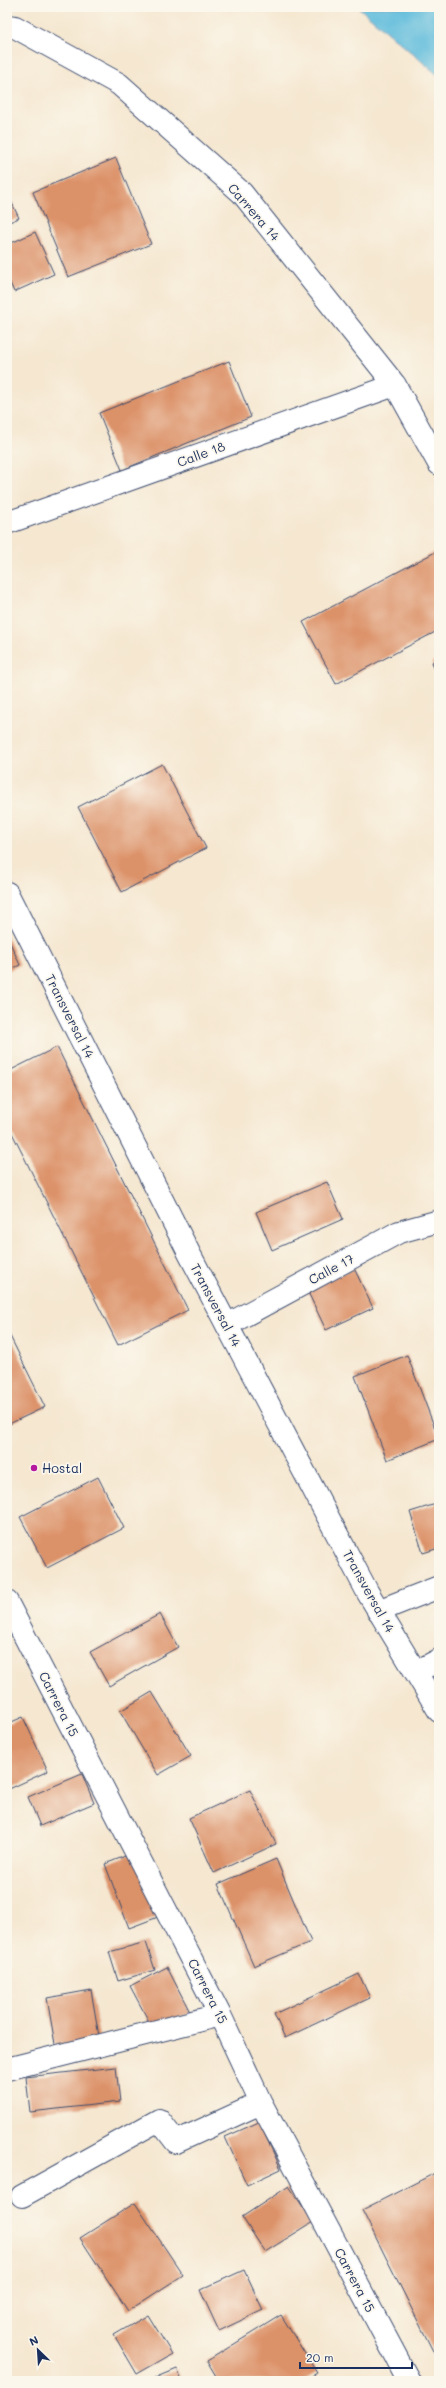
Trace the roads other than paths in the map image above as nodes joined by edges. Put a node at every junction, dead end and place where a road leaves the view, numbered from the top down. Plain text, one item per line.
1 (7, 26) edge
2 (395, 385) junction
3 (439, 464) edge
4 (7, 524) edge
5 (7, 892) edge
6 (439, 1220) edge
7 (227, 1325) junction
8 (439, 1587) edge
9 (7, 1602) edge
10 (378, 1611) junction
11 (439, 1660) edge
12 (416, 1672) junction
13 (439, 1711) edge
14 (220, 2015) junction
15 (7, 2069) edge
16 (261, 2103) junction
17 (22, 2196) dead end
18 (406, 2380) edge

1 - 2 main road, Carrera 14
2 - 3 main road, Carrera 14
2 - 4 main road, Calle 18
5 - 7 main road, Transversal 14
6 - 7 main road, Calle 17
7 - 10 main road, Transversal 14
8 - 10 main road
9 - 14 main road, Carrera 15
10 - 12 main road, Transversal 14
11 - 12 main road
12 - 13 main road, Transversal 14
14 - 15 main road
14 - 16 main road, Carrera 15
16 - 17 main road
16 - 18 main road, Carrera 15

